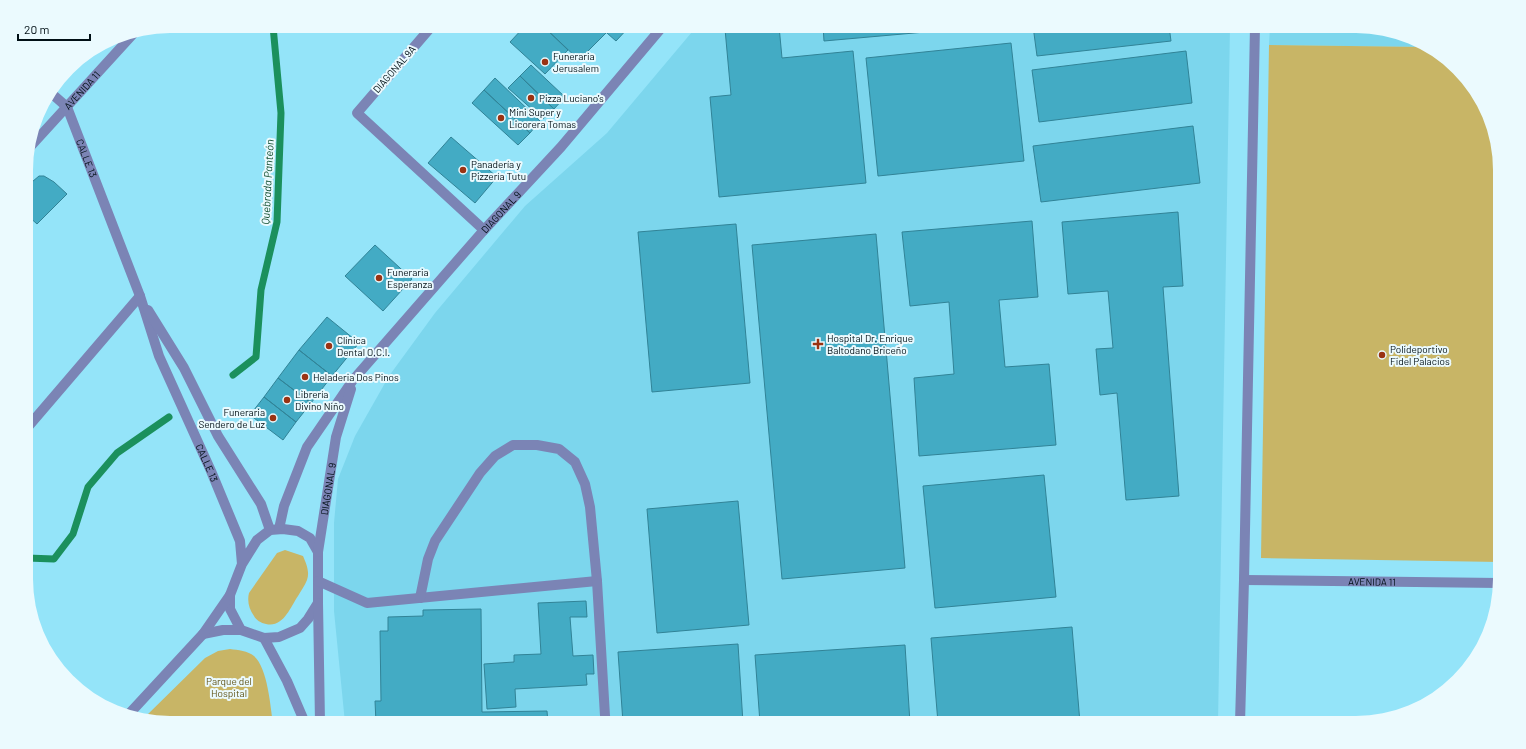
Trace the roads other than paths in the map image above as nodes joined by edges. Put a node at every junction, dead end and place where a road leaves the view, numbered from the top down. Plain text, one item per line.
1 (426, 33) edge
2 (657, 33) edge
3 (1255, 33) edge
4 (128, 40) edge
5 (54, 96) edge
6 (67, 107) junction
7 (37, 140) edge
8 (484, 230) junction
9 (140, 296) junction
10 (353, 380) junction
11 (33, 421) edge
12 (275, 530) junction
13 (318, 552) junction
14 (242, 564) junction
15 (1244, 580) junction
16 (318, 581) junction
17 (597, 581) junction
18 (1493, 583) edge
19 (230, 595) junction
20 (420, 598) junction
21 (318, 604) junction
22 (241, 630) junction
23 (204, 634) junction
24 (264, 638) junction
25 (132, 711) edge
26 (302, 716) edge
27 (320, 716) edge
28 (605, 716) edge
29 (1240, 716) edge

1 - 8 street, DIAGONAL 9A
2 - 8 street, DIAGONAL 9
3 - 15 street
4 - 6 street, AVENIDA 11
5 - 6 street, CALLE 13
6 - 7 street, AVENIDA 11
6 - 9 street, CALLE 13
8 - 10 street, DIAGONAL 9
9 - 11 street
9 - 12 street, CALLE 13
9 - 14 street, CALLE 13
10 - 12 street, DIAGONAL 9
10 - 13 street, DIAGONAL 9
12 - 13 street
12 - 14 street
13 - 16 street
14 - 19 street
15 - 18 street, AVENIDA 11
15 - 29 street
16 - 20 street
16 - 21 street
17 - 20 street
17 - 20 street
17 - 28 street
19 - 22 street
19 - 23 street
21 - 24 street
21 - 27 street
22 - 23 street
22 - 24 street
23 - 25 street
24 - 26 street

